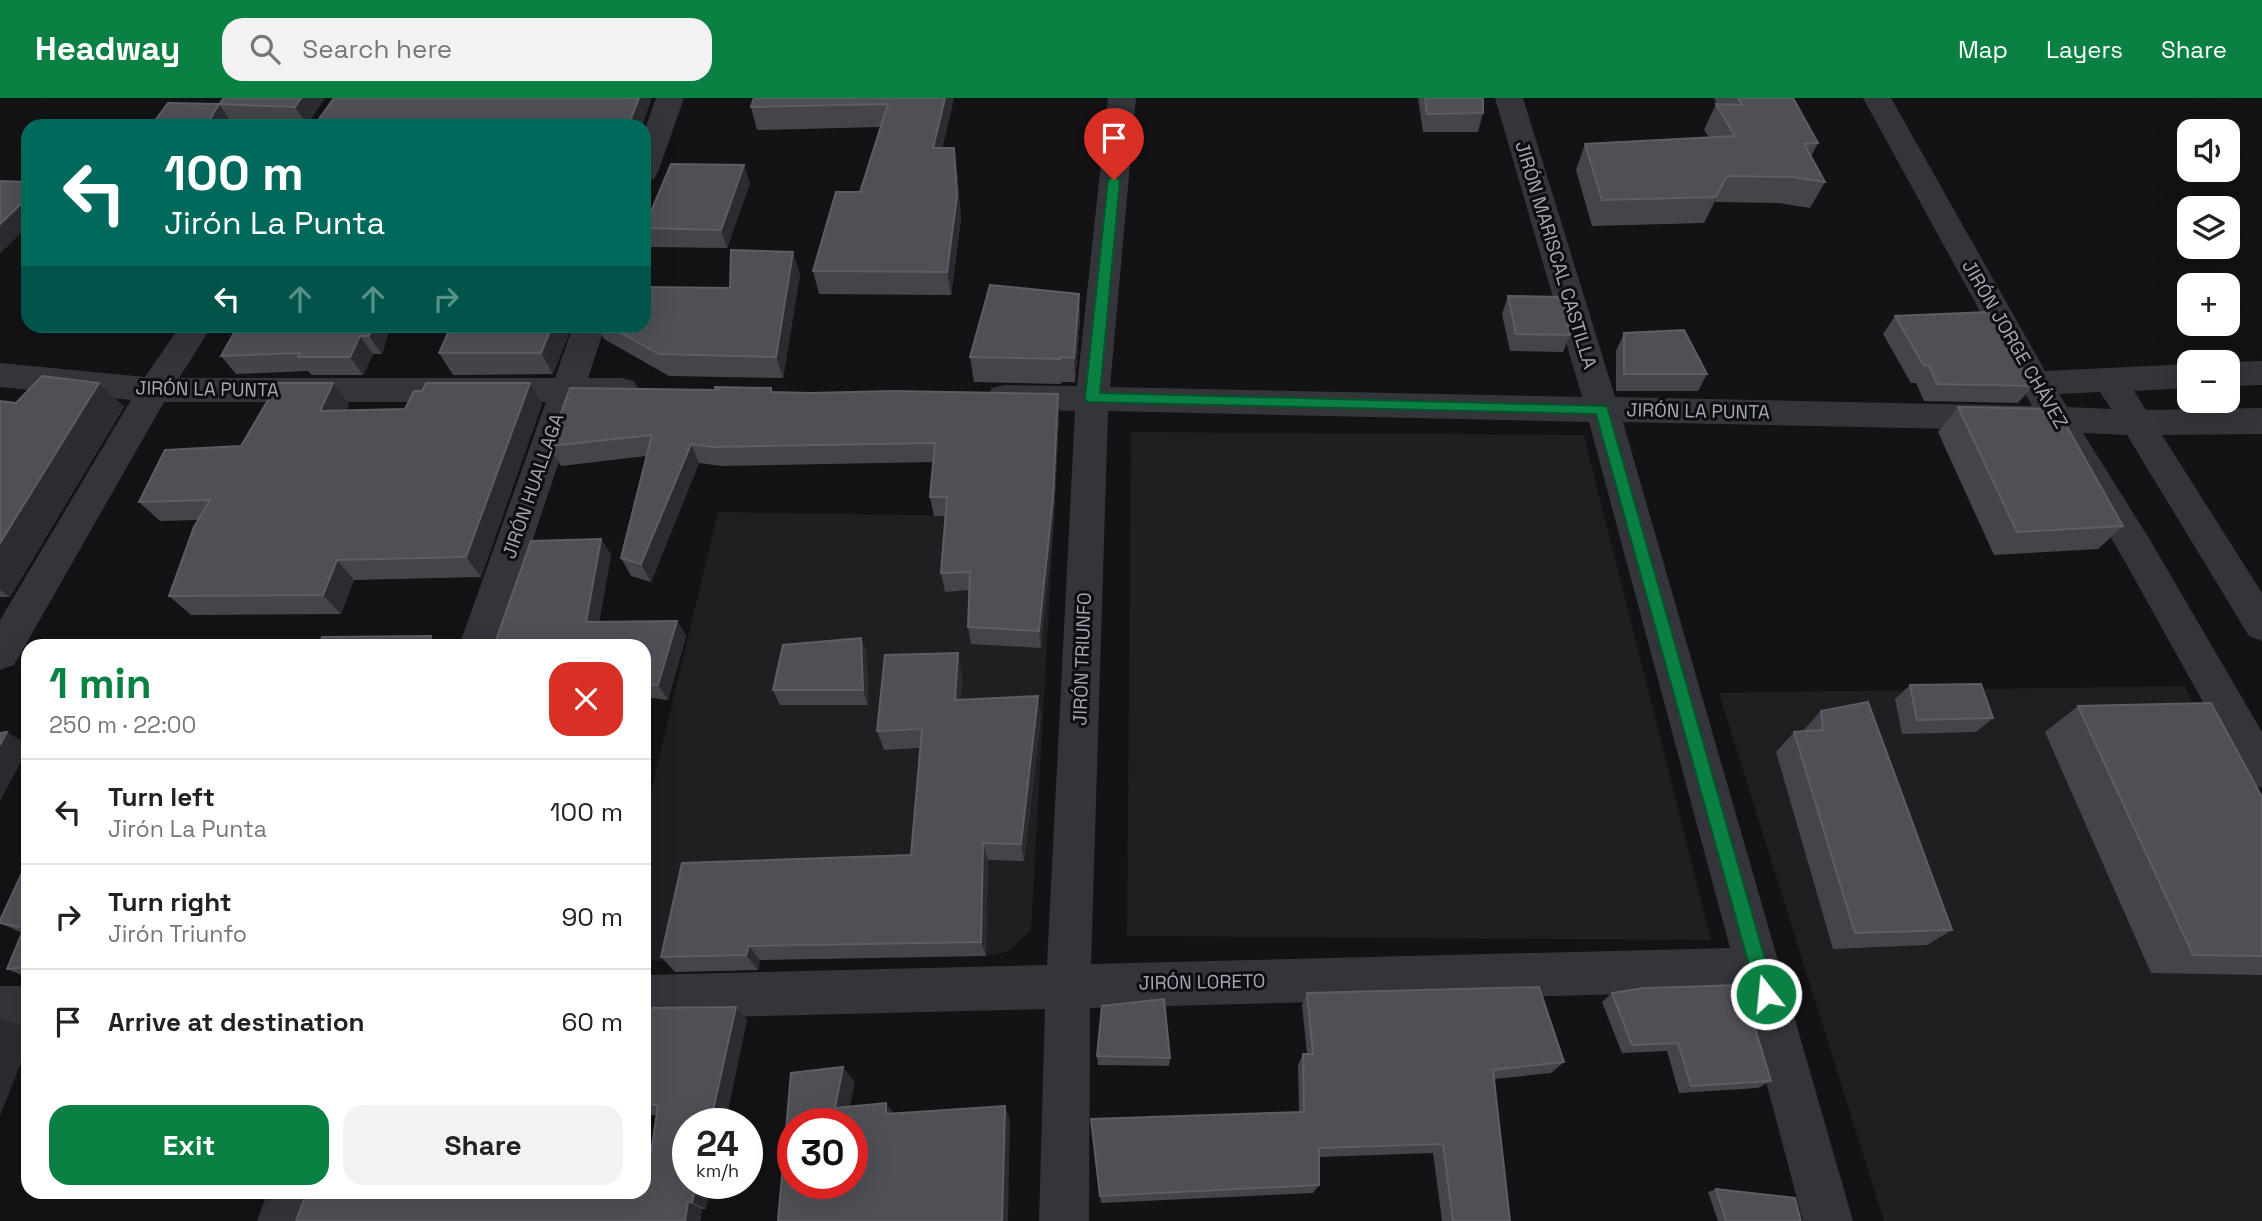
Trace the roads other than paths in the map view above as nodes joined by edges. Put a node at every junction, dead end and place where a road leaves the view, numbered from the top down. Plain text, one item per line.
1 (670, 98) edge
2 (1122, 98) edge
3 (1510, 98) edge
4 (1877, 98) edge
5 (651, 152) edge
6 (192, 333) edge
7 (586, 333) edge
8 (2262, 373) edge
9 (2240, 374) edge
10 (0, 375) edge
11 (2177, 377) edge
12 (2110, 380) junction
13 (2035, 383) junction
14 (566, 389) junction
15 (155, 390) junction
16 (650, 391) edge
17 (968, 396) edge
18 (1092, 398) junction
19 (1602, 409) junction
20 (2059, 419) junction
21 (2262, 421) edge
22 (2138, 423) junction
23 (2262, 625) edge
24 (480, 639) edge
25 (0, 654) edge
26 (2262, 770) edge
27 (1759, 968) junction
28 (1068, 985) junction
29 (651, 997) edge
30 (0, 1009) edge
31 (21, 1009) edge
32 (290, 1199) edge
33 (282, 1221) edge
34 (1065, 1221) edge
35 (1828, 1221) edge

1 - 5 street
2 - 18 street, JIRÓN TRIUNFO
3 - 19 street, JIRÓN MARISCAL CASTILLA
4 - 13 street, JIRÓN JORGE CHÁVEZ
6 - 15 street
7 - 14 street, JIRÓN HUALLAGA
8 - 9 street
10 - 15 street, JIRÓN LA PUNTA
11 - 12 street
12 - 13 street
12 - 22 street
13 - 20 street, JIRÓN JORGE CHÁVEZ
14 - 15 street, JIRÓN LA PUNTA
14 - 16 street, JIRÓN LA PUNTA
14 - 24 street, JIRÓN HUALLAGA
15 - 25 street
17 - 18 street, JIRÓN LA PUNTA
18 - 19 street, JIRÓN LA PUNTA
18 - 28 street, JIRÓN TRIUNFO
19 - 20 street, JIRÓN LA PUNTA
19 - 27 street, JIRÓN MARISCAL CASTILLA
20 - 22 street, JIRÓN LA PUNTA
20 - 26 street, JIRÓN JORGE CHÁVEZ
21 - 22 street, JIRÓN LA PUNTA
22 - 23 street
27 - 28 street, JIRÓN LORETO
27 - 35 street, JIRÓN MARISCAL CASTILLA
28 - 29 street, JIRÓN LORETO
28 - 34 street, JIRÓN TRIUNFO
30 - 31 street
32 - 33 street

